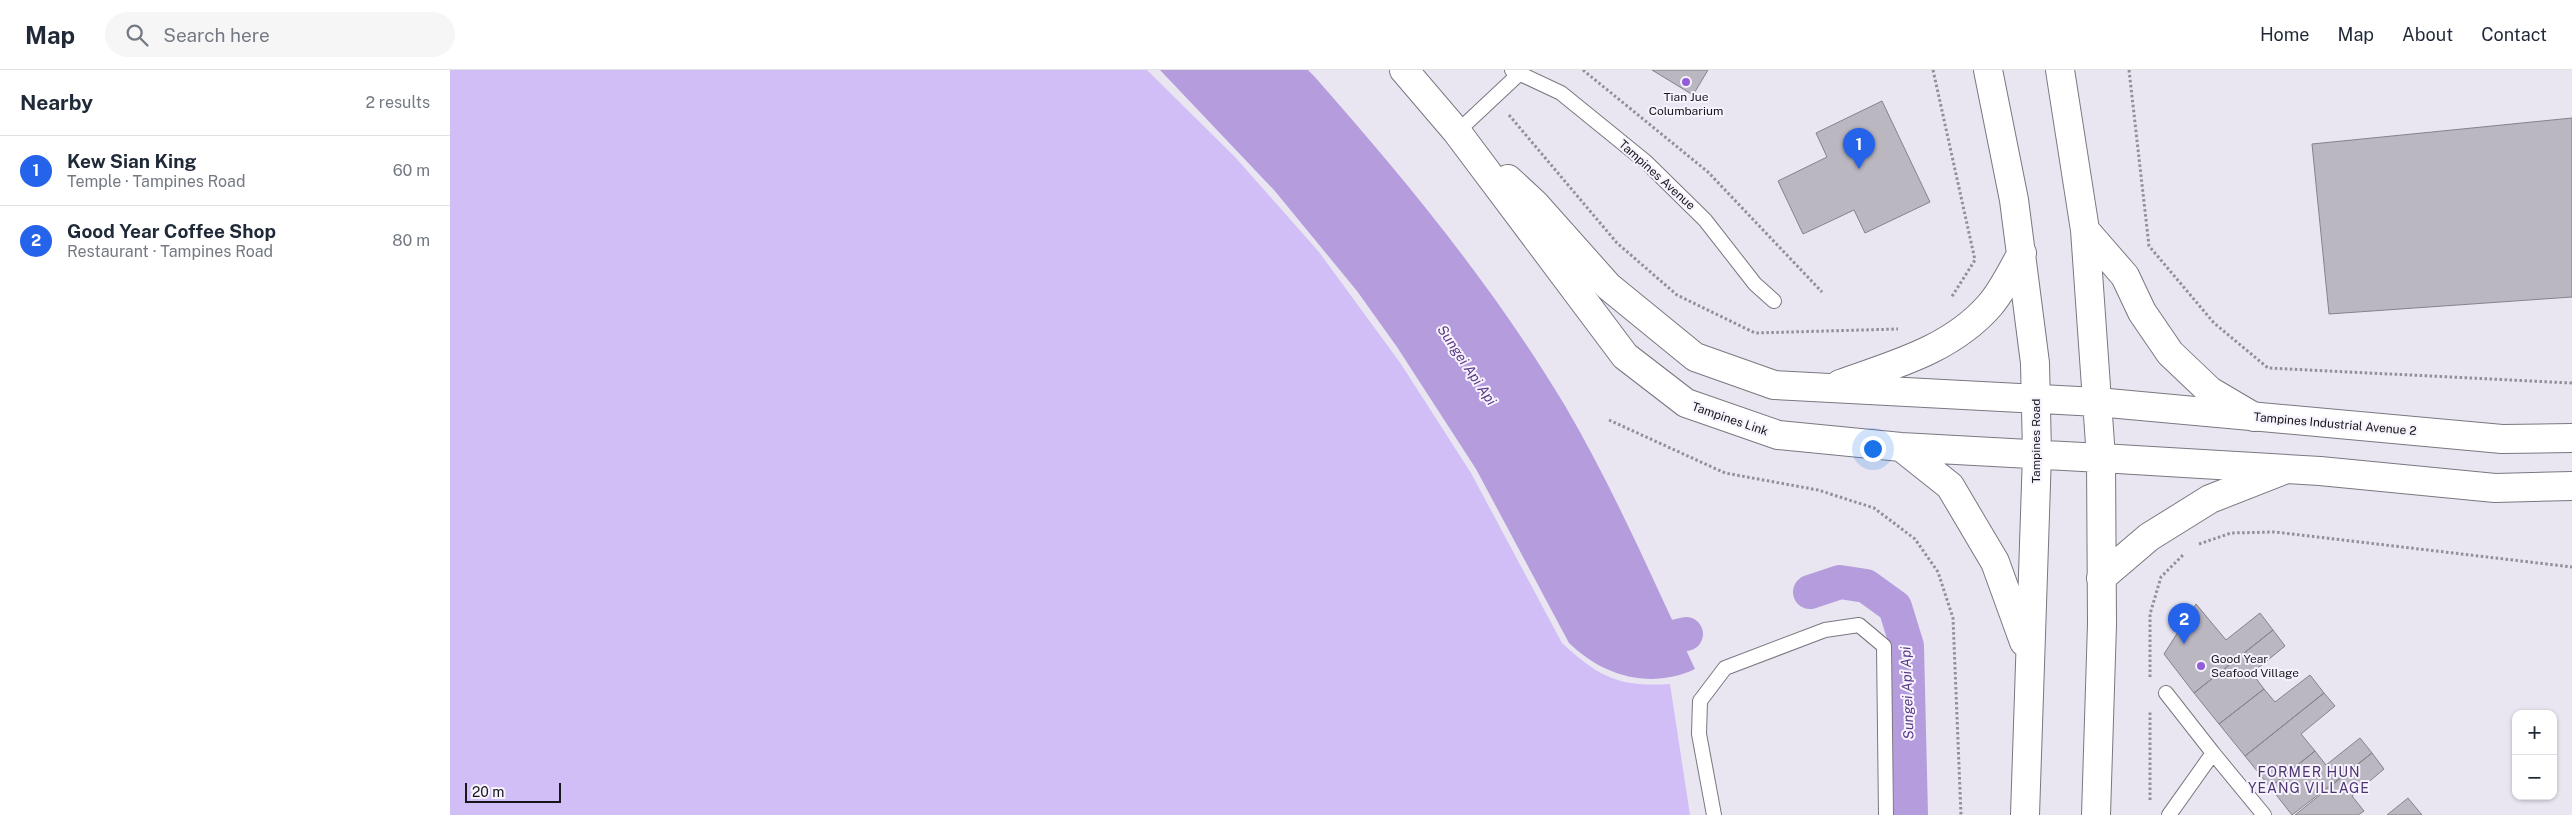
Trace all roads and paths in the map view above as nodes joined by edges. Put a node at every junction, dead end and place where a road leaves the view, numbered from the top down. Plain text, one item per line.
1 (1404, 70) edge
2 (1582, 70) edge
3 (1933, 70) edge
4 (1988, 70) edge
5 (2060, 70) edge
6 (2129, 70) edge
7 (1516, 72) edge
8 (1494, 98) junction
9 (1457, 132) junction
10 (2085, 230) junction
11 (2022, 253) junction
12 (1822, 292) dead end
13 (1774, 300) dead end
14 (1949, 301) dead end
15 (1905, 328) dead end
16 (2572, 383) edge
17 (1829, 388) junction
18 (2036, 400) junction
19 (2097, 402) junction
20 (2254, 417) junction
21 (1609, 420) dead end
22 (2572, 438) edge
23 (1901, 447) junction
24 (2038, 454) junction
25 (2101, 458) junction
26 (2284, 470) junction
27 (2572, 486) edge
28 (2198, 545) dead end
29 (2572, 567) edge
30 (2102, 578) junction
31 (2029, 656) junction
32 (2166, 693) dead end
33 (2213, 753) junction
34 (1714, 815) edge
35 (1886, 815) edge
36 (1961, 815) edge
37 (2025, 815) edge
38 (2096, 815) edge
39 (2169, 815) edge
40 (2264, 815) edge

1 - 9 street, Tampines Link
2 - 12 path
3 - 14 path
4 - 11 street, Tampines Road
5 - 10 street
6 - 16 path
7 - 8 lane, Tampines Avenue
7 - 13 lane, Tampines Avenue
8 - 9 lane, Tampines Avenue
8 - 15 path
9 - 17 street, Tampines Link
9 - 23 street, Tampines Link
10 - 19 street
10 - 20 street
11 - 17 street
11 - 18 street, Tampines Road
17 - 18 street, Tampines Link
18 - 19 street, Tampines Link
18 - 24 street, Tampines Road
19 - 20 street, Tampines Industrial Avenue 2
19 - 25 street
20 - 22 street, Tampines Industrial Avenue 2
21 - 36 path
23 - 24 street, Tampines Link
23 - 31 street
24 - 25 street, Tampines Link
24 - 31 street, Tampines Road
25 - 26 street
25 - 30 street
26 - 27 street
26 - 30 street
28 - 29 path
30 - 38 street
31 - 37 street, Tampines Road
32 - 33 lane
33 - 39 lane
33 - 40 lane
34 - 35 lane

